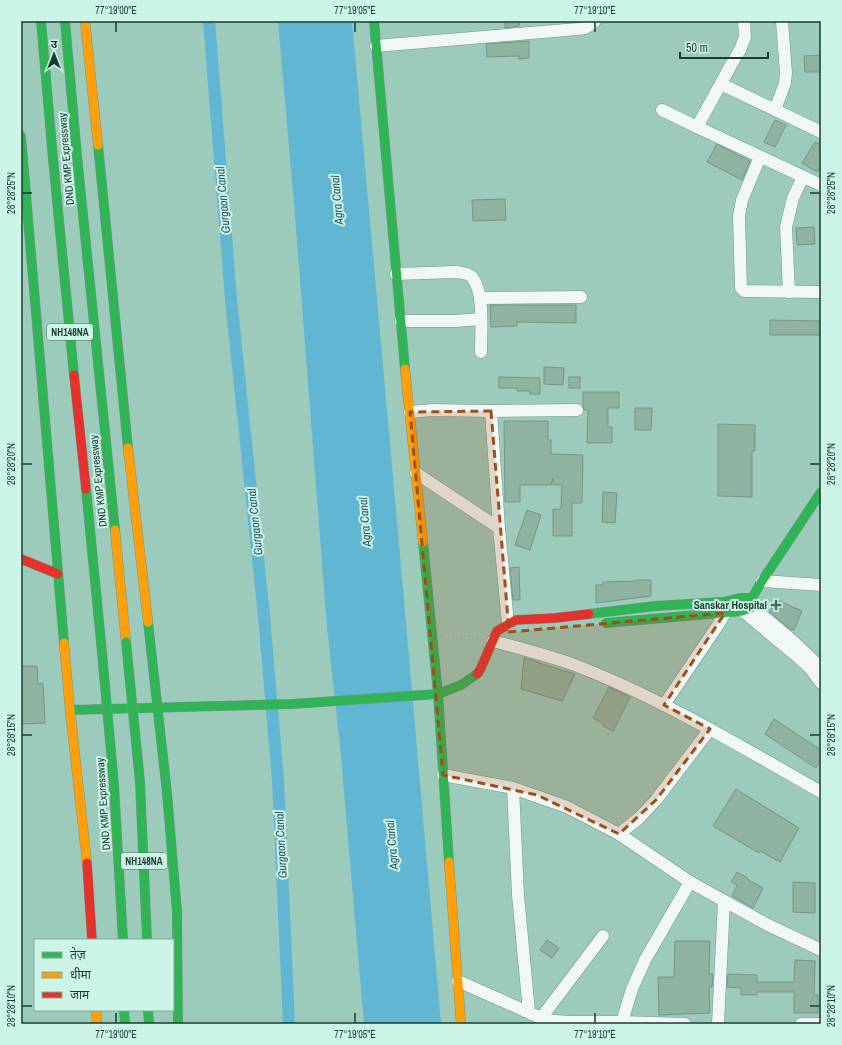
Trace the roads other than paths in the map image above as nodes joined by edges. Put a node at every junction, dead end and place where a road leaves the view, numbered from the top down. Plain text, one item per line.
1 (41, 21) edge
2 (65, 21) edge
3 (85, 21) edge
4 (374, 21) edge
5 (594, 21) edge
6 (744, 21) edge
7 (782, 21) edge
8 (376, 46) junction
9 (721, 84) junction
10 (662, 110) dead end
11 (775, 110) junction
12 (697, 127) junction
13 (821, 132) edge
14 (21, 136) edge
15 (760, 157) junction
16 (804, 177) junction
17 (821, 185) edge
18 (396, 274) junction
19 (789, 292) junction
20 (821, 292) edge
21 (580, 297) dead end
22 (480, 298) junction
23 (481, 319) junction
24 (401, 321) junction
25 (481, 352) dead end
26 (577, 410) dead end
27 (491, 411) junction
28 (410, 412) junction
29 (416, 473) junction
30 (821, 492) edge
31 (499, 528) junction
32 (21, 559) edge
33 (58, 574) junction
34 (762, 581) junction
35 (821, 585) edge
36 (735, 599) joint
37 (748, 606) junction
38 (724, 613) junction
39 (598, 624) dead end
40 (503, 631) junction
41 (821, 668) edge
42 (821, 683) edge
43 (438, 694) junction
44 (664, 705) junction
45 (157, 708) junction
46 (70, 710) junction
47 (710, 729) junction
48 (442, 775) junction
49 (513, 788) junction
50 (821, 792) edge
51 (619, 834) junction
52 (690, 882) junction
53 (724, 901) junction
54 (603, 936) dead end
55 (92, 939) edge
56 (123, 939) edge
57 (147, 939) edge
58 (821, 950) edge
59 (458, 981) junction
60 (96, 1011) edge
61 (124, 1011) edge
62 (148, 1011) edge
63 (529, 1012) junction
64 (540, 1018) junction
65 (622, 1022) junction
66 (97, 1024) edge
67 (125, 1024) edge
68 (149, 1024) edge
69 (178, 1024) edge
70 (462, 1024) edge
71 (685, 1024) edge
72 (718, 1024) edge
73 (801, 1024) edge
74 (821, 1024) edge

1 - 56 main road, DND KMP Expressway / NH148NA, bridge
2 - 57 main road, DND KMP Expressway / NH148NA, bridge
3 - 45 main road
4 - 8 main road
5 - 8 street
6 - 9 street
7 - 11 street
8 - 18 main road
9 - 11 street
9 - 12 street
10 - 12 street
11 - 13 street
12 - 15 street
14 - 33 main road
15 - 16 street
15 - 19 street
16 - 17 street
16 - 19 street
18 - 22 street
18 - 24 main road
19 - 20 street
21 - 22 street
22 - 23 street
23 - 24 street
23 - 25 street
24 - 28 main road
26 - 27 street
27 - 28 street
27 - 31 street
28 - 29 main road
29 - 31 street
29 - 43 main road
30 - 34 main road
31 - 40 street
32 - 33 main road
33 - 46 main road
34 - 35 street
34 - 37 main road
36 - 37 street
36 - 40 main road
37 - 38 main road
37 - 41 street
37 - 42 street
38 - 39 main road
38 - 44 street
40 - 43 main road
40 - 44 street
43 - 45 main road
43 - 48 main road
44 - 47 street
45 - 46 main road
45 - 69 main road
46 - 55 main road
47 - 50 street
47 - 51 street
48 - 49 street
48 - 59 main road
49 - 51 street
49 - 63 street
51 - 52 street
52 - 53 street
52 - 65 street
53 - 58 street
53 - 72 street
54 - 64 street
59 - 63 street
59 - 70 main road
60 - 66 main road
61 - 67 main road
62 - 68 main road
63 - 64 street
64 - 65 street
65 - 71 street
73 - 74 street

